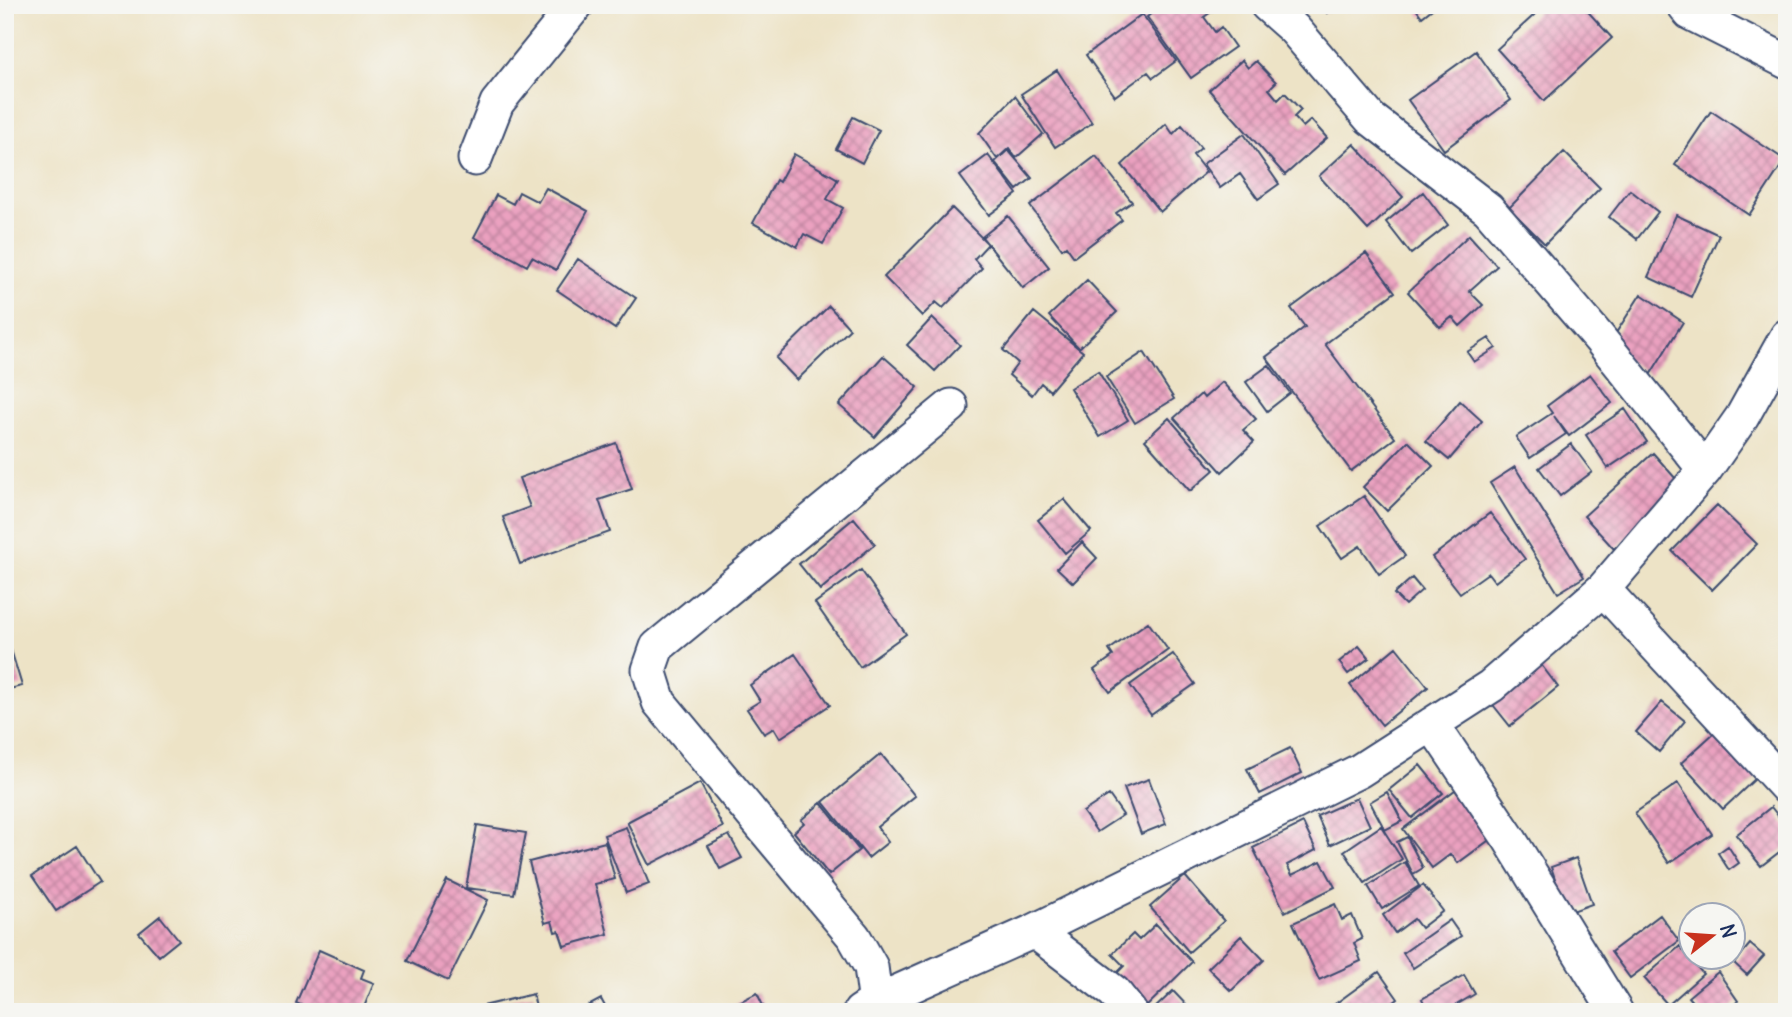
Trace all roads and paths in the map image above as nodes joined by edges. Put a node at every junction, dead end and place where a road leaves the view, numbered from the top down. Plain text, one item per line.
1 (576, 5) edge
2 (1267, 5) edge
3 (1684, 5) edge
4 (1787, 62) edge
5 (475, 159) dead end
6 (1787, 336) edge
7 (951, 406) dead end
8 (1706, 470) junction
9 (1602, 589) junction
10 (1432, 724) junction
11 (1787, 788) edge
12 (1034, 931) junction
13 (871, 1009) edge
14 (1130, 1012) edge
15 (1616, 1012) edge

1 - 5 street
2 - 8 street
3 - 4 street
6 - 8 street
7 - 13 street
8 - 9 street
9 - 10 street
9 - 11 street
10 - 12 street
10 - 15 street
12 - 13 street
12 - 14 street

